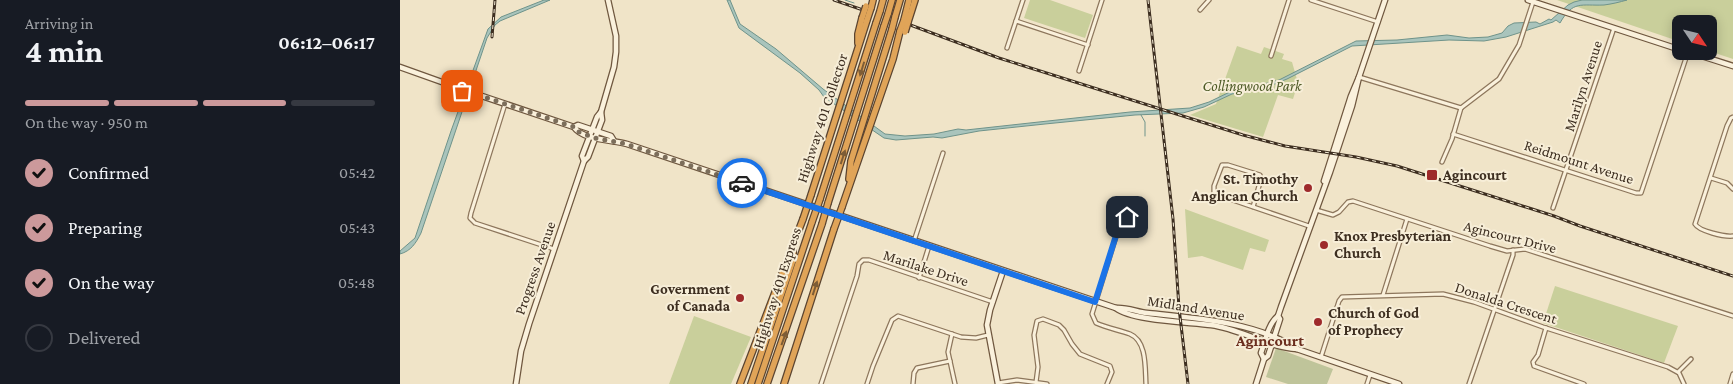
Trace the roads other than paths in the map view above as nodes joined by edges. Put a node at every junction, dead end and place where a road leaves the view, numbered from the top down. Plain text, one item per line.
1 (608, 0) edge
2 (873, 0) edge
3 (883, 0) edge
4 (892, 0) edge
5 (900, 0) edge
6 (909, 0) edge
7 (915, 0) edge
8 (1023, 0) edge
9 (1102, 0) edge
10 (1210, 0) edge
11 (1289, 0) edge
12 (1311, 0) edge
13 (1385, 0) edge
14 (1532, 0) edge
15 (868, 5) edge
16 (1200, 10) dead end
17 (906, 21) junction
18 (1016, 21) junction
19 (1378, 22) junction
20 (1614, 28) junction
21 (1088, 45) junction
22 (1672, 47) edge
23 (1006, 48) dead end
24 (1271, 56) dead end
25 (1685, 60) edge
26 (1714, 60) edge
27 (1733, 66) edge
28 (400, 67) edge
29 (1079, 71) dead end
30 (1359, 77) junction
31 (505, 104) junction
32 (1462, 108) junction
33 (601, 112) junction
34 (1733, 117) edge
35 (574, 127) junction
36 (592, 130) junction
37 (597, 132) junction
38 (1453, 134) junction
39 (589, 136) junction
40 (595, 138) junction
41 (614, 141) junction
42 (943, 153) dead end
43 (584, 161) junction
44 (1442, 162) dead end
45 (1567, 170) junction
46 (1711, 178) junction
47 (848, 188) junction
48 (1733, 189) edge
49 (1253, 207) junction
50 (1553, 208) dead end
51 (1315, 210) junction
52 (1130, 214) dead end
53 (1407, 219) junction
54 (1309, 226) junction
55 (1733, 236) edge
56 (914, 241) junction
57 (929, 246) junction
58 (793, 247) junction
59 (554, 249) junction
60 (1513, 250) junction
61 (1003, 271) junction
62 (919, 278) junction
63 (1383, 295) junction
64 (993, 302) junction
65 (1095, 302) junction
66 (1116, 308) junction
67 (1494, 309) junction
68 (1278, 316) junction
69 (1733, 316) edge
70 (1546, 328) junction
71 (952, 334) junction
72 (1267, 335) junction
73 (988, 336) junction
74 (1274, 338) junction
75 (1265, 342) junction
76 (1272, 344) junction
77 (1297, 349) junction
78 (1321, 358) junction
79 (1264, 359) junction
80 (1692, 359) dead end
81 (950, 361) junction
82 (1678, 372) junction
83 (1733, 374) edge
84 (1370, 375) junction
85 (1036, 382) junction
86 (998, 383) edge
87 (516, 384) edge
88 (740, 384) edge
89 (751, 384) edge
90 (758, 384) edge
91 (768, 384) edge
92 (783, 384) edge
93 (821, 384) edge
94 (867, 384) edge
95 (913, 384) edge
96 (955, 384) edge
97 (1047, 384) edge
98 (1107, 384) edge
99 (1146, 384) edge
100 (1256, 384) edge
101 (1367, 384) edge
102 (1399, 384) edge
103 (1469, 384) edge
104 (1584, 384) edge
105 (1684, 384) edge
106 (1730, 384) edge

1 - 33 main road, Progress Avenue
2 - 15 highway, Highway 401 Collector
3 -> 90 highway, Highway 401 Express, bridge
91 -> 4 highway, Highway 401 Express, bridge
5 - 47 highway, bridge
6 - 17 highway
7 - 17 highway
8 - 18 street
9 - 21 street
10 - 16 street
11 - 24 street
12 - 19 street
13 - 19 main road
14 - 20 main road
14 - 32 street
15 - 58 highway, Highway 401 Collector, bridge
17 - 47 highway, bridge
18 - 21 street
18 - 23 street
19 - 30 main road
20 - 22 main road
20 - 45 street, Marilyn Avenue
21 - 29 street
25 - 45 street, Reidmount Avenue
26 - 27 main road
28 - 31 main road, Midland Avenue
30 - 32 street
30 - 51 main road
31 - 35 main road, Midland Avenue
31 - 59 street
32 - 38 street
33 - 36 main road, Progress Avenue
33 - 37 main road, Progress Avenue
34 - 46 street
35 - 36 main road, Midland Avenue
35 - 39 main road, Midland Avenue
36 - 37 main road, Midland Avenue
36 - 39 main road, Progress Avenue
37 - 40 main road, Progress Avenue
37 - 41 main road, Midland Avenue
38 - 44 street
38 - 45 street, Reidmount Avenue
39 - 40 main road, Midland Avenue
39 - 43 main road, Progress Avenue
40 - 41 main road, Midland Avenue
40 - 43 main road, Progress Avenue
41 - 56 main road, Midland Avenue
42 - 56 street
43 - 59 main road, Progress Avenue
45 - 50 street, Marilyn Avenue
46 - 48 street
46 - 55 street
92 -> 47 highway, bridge
49 - 49 street
49 - 54 street
51 - 53 street, Agincourt Drive
51 - 54 main road
52 - 65 street
53 - 60 street, Agincourt Drive
53 - 63 street
54 - 68 main road
56 - 57 main road, Midland Avenue
57 - 61 main road, Midland Avenue
57 - 62 street
58 - 88 highway, Highway 401 Collector
58 - 89 highway
59 - 87 main road, Progress Avenue
60 - 67 street
60 - 69 street, Agincourt Drive
61 - 64 main road
61 - 65 main road, Midland Avenue
62 - 64 street, Marilake Drive
62 - 93 street, Marilake Drive
63 - 67 street, Donalda Crescent
63 - 78 street, Donalda Crescent
64 - 73 main road
65 - 66 main road, Midland Avenue
65 - 99 street
66 - 72 main road, Midland Avenue
66 - 75 main road, Midland Avenue
67 - 70 street, Donalda Crescent
67 - 103 street
68 - 72 main road
68 - 74 main road
70 - 82 street, Donalda Crescent
70 - 104 street
71 - 73 street
71 - 81 street
71 - 94 street
72 - 74 main road, Midland Avenue
72 - 75 main road
73 - 86 main road
74 - 76 main road
74 - 77 main road, Midland Avenue
75 - 76 main road, Midland Avenue
75 - 79 main road
76 - 77 main road, Midland Avenue
76 - 79 main road
77 - 78 main road, Midland Avenue
78 - 84 main road, Midland Avenue
79 - 100 main road
80 - 82 street
81 - 95 street
81 - 96 street
82 - 105 street
83 - 106 street
84 - 101 street
84 - 102 main road, Midland Avenue
85 - 86 street
85 - 97 street
85 - 98 street

